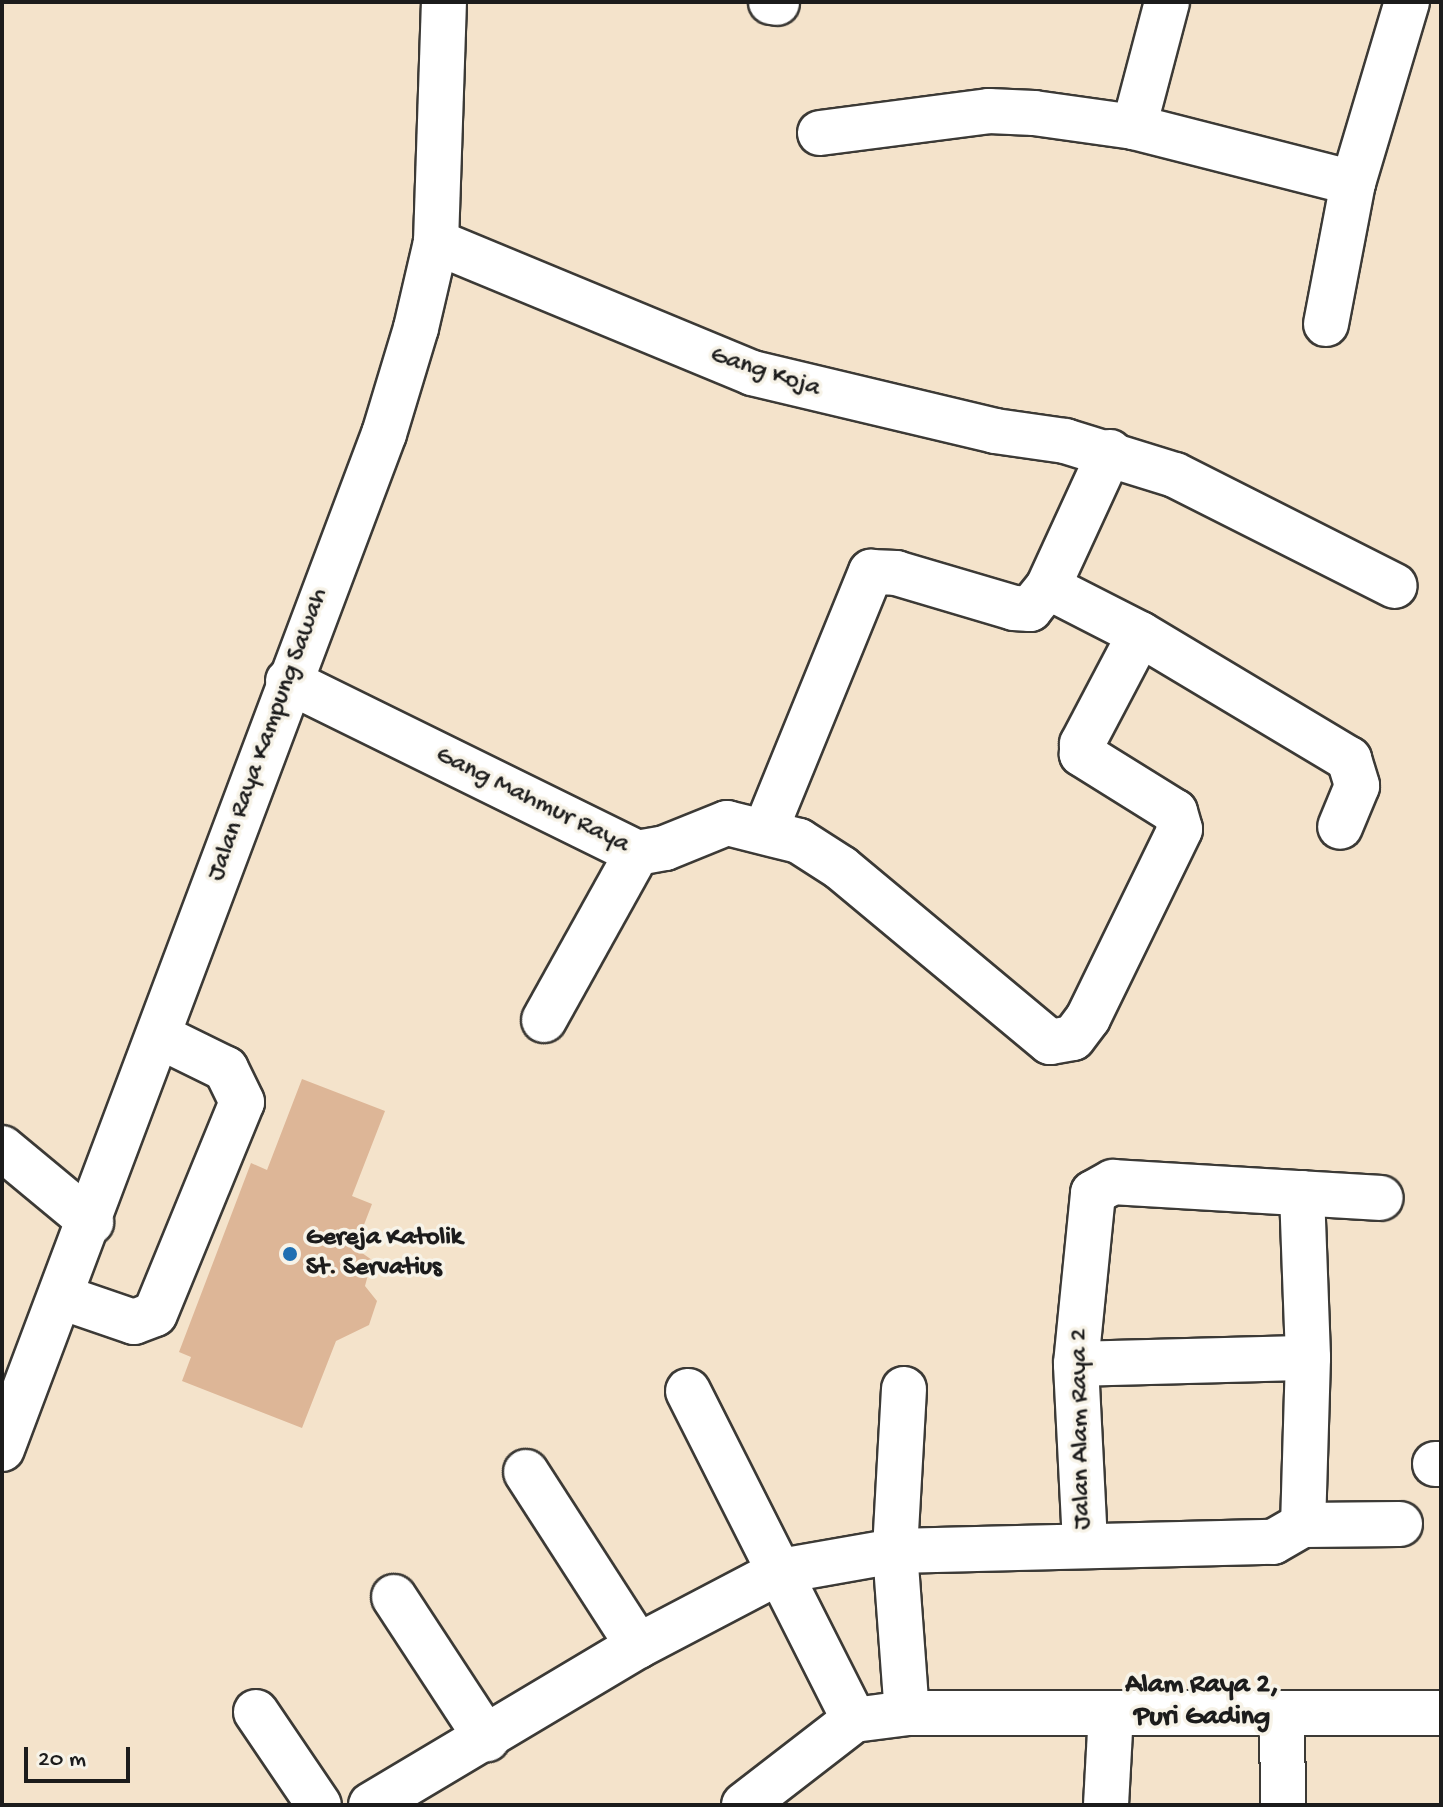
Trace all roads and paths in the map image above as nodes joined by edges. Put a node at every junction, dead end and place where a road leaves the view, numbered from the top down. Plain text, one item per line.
1 (444, 2) edge
2 (771, 2) edge
3 (1167, 2) edge
4 (1407, 2) edge
5 (777, 3) edge
6 (1134, 127) junction
7 (820, 133) dead end
8 (1353, 183) junction
9 (436, 242) junction
10 (1326, 324) dead end
11 (1110, 452) junction
12 (1395, 586) dead end
13 (1048, 587) junction
14 (1140, 634) junction
15 (288, 681) junction
16 (1340, 827) dead end
17 (766, 829) junction
18 (637, 853) junction
19 (544, 1020) dead end
20 (159, 1036) junction
21 (2, 1148) edge
22 (1302, 1193) junction
23 (1381, 1198) dead end
24 (91, 1222) junction
25 (61, 1297) junction
26 (1308, 1358) junction
27 (1076, 1364) junction
28 (904, 1389) dead end
29 (688, 1391) dead end
30 (2, 1449) edge
31 (526, 1472) dead end
32 (1400, 1524) dead end
33 (1303, 1525) junction
34 (1085, 1543) junction
35 (895, 1551) junction
36 (781, 1571) junction
37 (394, 1597) dead end
38 (638, 1646) junction
39 (256, 1712) dead end
40 (907, 1713) junction
41 (1441, 1713) edge
42 (1111, 1714) junction
43 (1282, 1714) junction
44 (854, 1720) junction
45 (487, 1739) junction
46 (319, 1805) edge
47 (371, 1805) edge
48 (744, 1805) edge
49 (1106, 1805) edge
50 (1283, 1805) edge

1 - 9 street, Jalan Raya Kampung Sawah
2 - 5 street
3 - 6 street
4 - 8 street
6 - 7 street
6 - 8 street
8 - 10 street
9 - 11 street, Gang Koja
9 - 15 street, Jalan Raya Kampung Sawah
11 - 12 street, Gang Koja
11 - 13 street
13 - 14 street
13 - 17 street
14 - 16 street
14 - 17 street, Gang Mahmur Raya
15 - 18 street, Gang Mahmur Raya
15 - 20 street, Jalan Raya Kampung Sawah
17 - 18 street, Gang Mahmur Raya
18 - 19 street
20 - 24 street, Jalan Raya Kampung Sawah
20 - 25 street
21 - 24 street
22 - 23 street, Jalan Alam Raya 2
22 - 26 street
22 - 27 street, Jalan Alam Raya 2
24 - 25 street, Jalan Raya Kampung Sawah
25 - 30 street, Jalan Raya Kampung Sawah
26 - 27 street
26 - 33 street
27 - 34 street, Jalan Alam Raya 2
28 - 35 street
29 - 36 street
31 - 38 street
32 - 33 street
33 - 34 street
34 - 35 street
35 - 36 street
35 - 40 street
36 - 38 street
36 - 44 street
37 - 45 street
38 - 45 street
39 - 46 street
40 - 42 street
40 - 44 street
41 - 43 street
42 - 43 street
42 - 49 street
43 - 50 street
44 - 48 street
45 - 47 street

